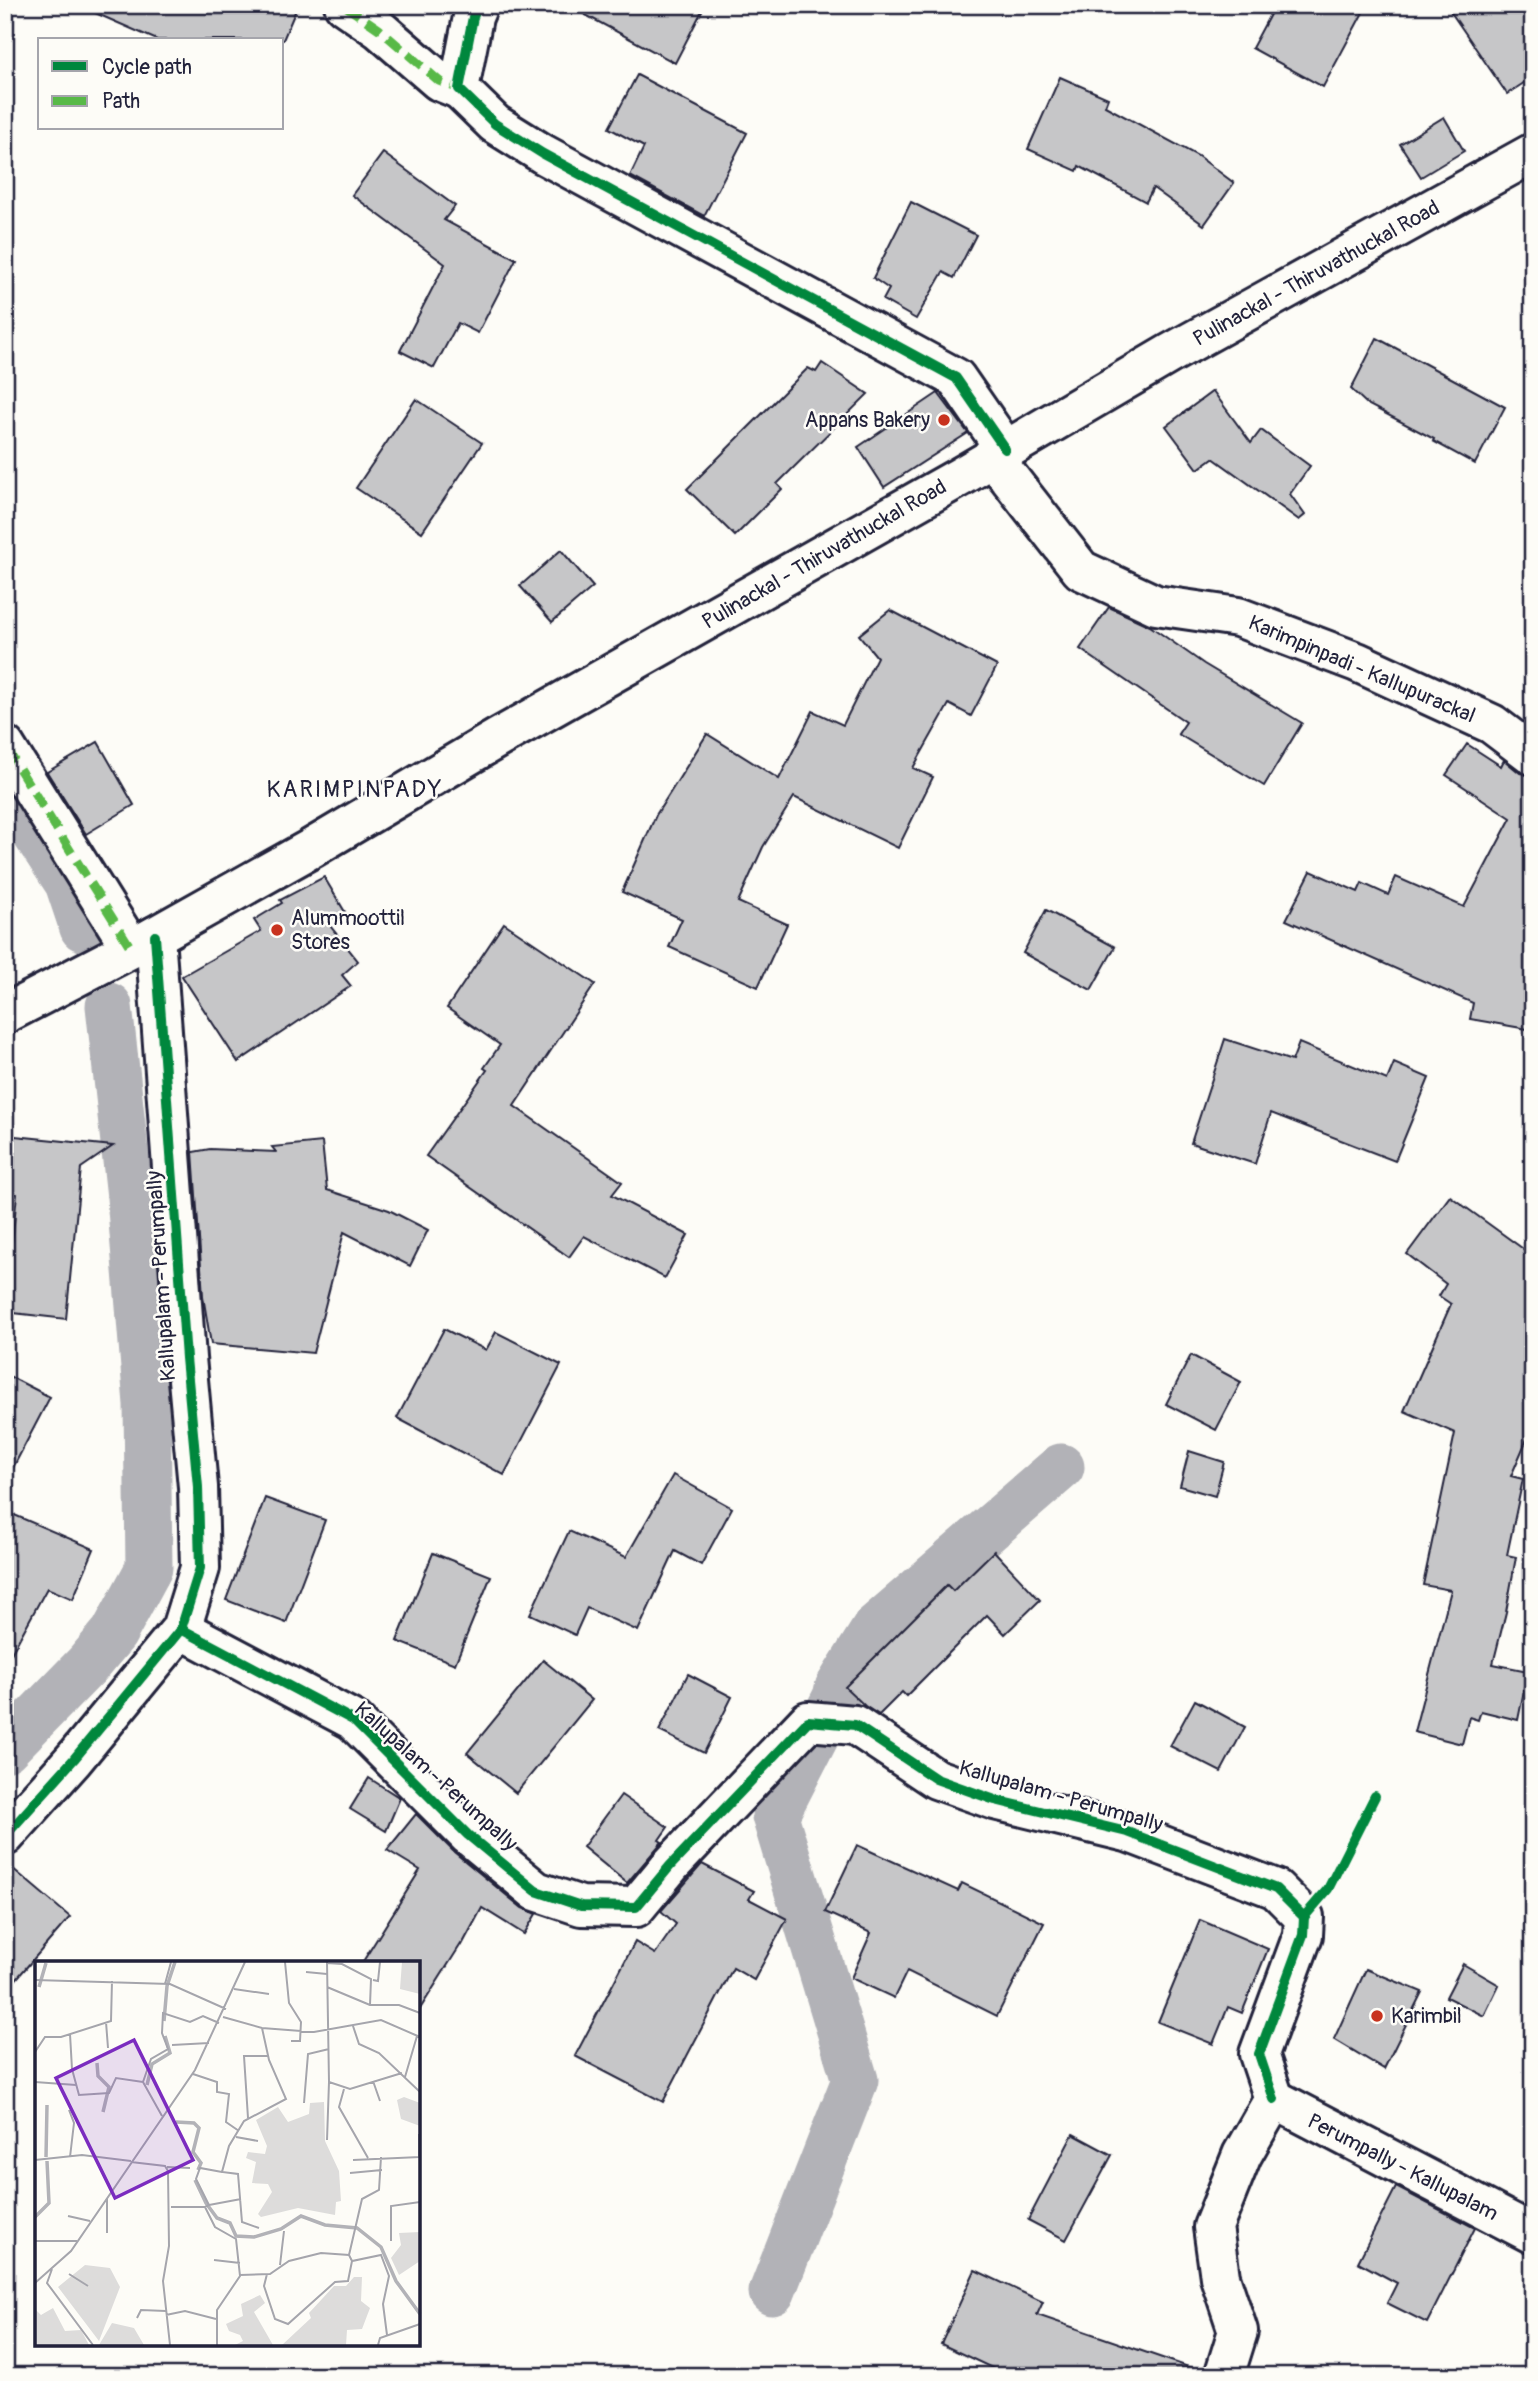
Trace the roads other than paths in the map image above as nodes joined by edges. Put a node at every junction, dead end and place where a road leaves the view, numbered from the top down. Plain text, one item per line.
1 (344, 5) edge
2 (478, 5) edge
3 (459, 89) junction
4 (1533, 153) edge
5 (998, 452) junction
6 (5, 746) edge
7 (1533, 755) edge
8 (134, 947) junction
9 (5, 1014) edge
10 (181, 1629) junction
11 (5, 1836) edge
12 (1273, 2099) junction
13 (1533, 2234) edge
14 (1224, 2376) edge

1 - 3 street, Karimpinpadi - Kallupurackal
2 - 3 street
3 - 5 street, Karimpinpadi - Kallupurackal
4 - 5 street, Pulinackal - Thiruvathuckal Road
5 - 7 street, Karimpinpadi - Kallupurackal
5 - 8 street, Pulinackal - Thiruvathuckal Road
6 - 8 street
8 - 9 street, Pulinackal - Thiruvathuckal Road
8 - 10 street, Kallupalam - Perumpally
10 - 11 street
10 - 12 street, Kallupalam - Perumpally
12 - 13 street, Perumpally - Kallupalam
12 - 14 street

